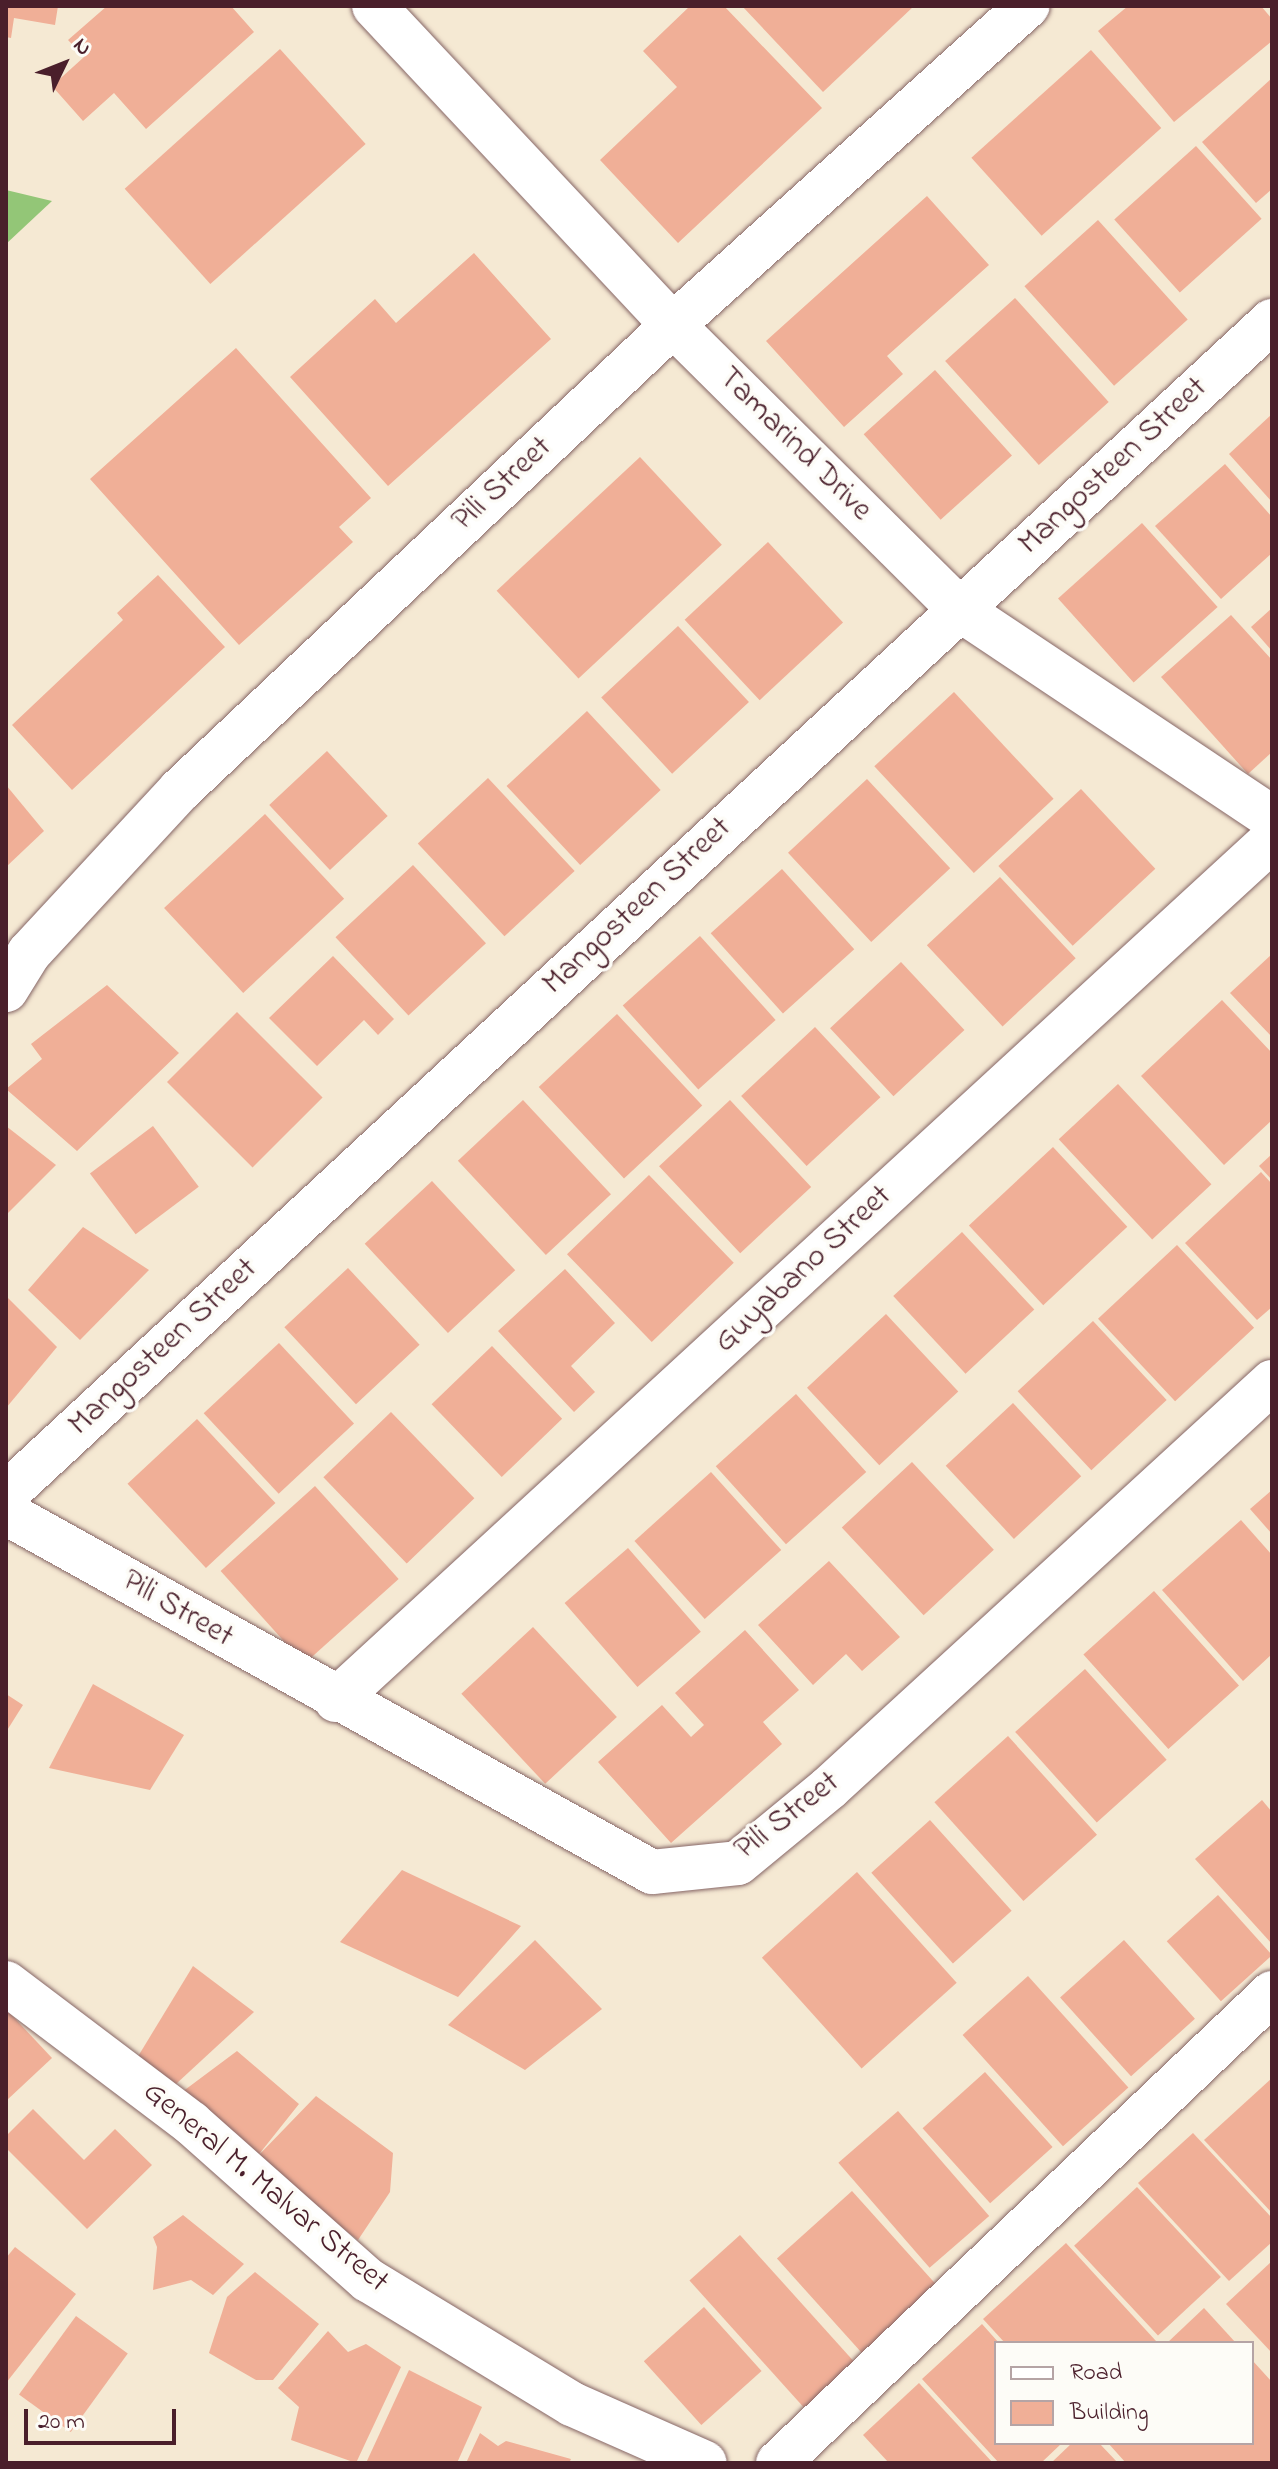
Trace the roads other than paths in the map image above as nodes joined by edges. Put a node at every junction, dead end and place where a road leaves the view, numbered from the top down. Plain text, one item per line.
1 (374, 6) edge
2 (1027, 6) edge
3 (1272, 321) edge
4 (673, 325) junction
5 (959, 609) junction
6 (1272, 818) edge
7 (1272, 840) edge
8 (6, 990) edge
9 (1272, 1382) edge
10 (6, 1494) edge
11 (6, 1513) edge
12 (336, 1700) junction
13 (6, 1983) edge
14 (1272, 1993) edge
15 (705, 2463) edge
16 (778, 2463) edge

1 - 4 street, Tamarind Drive
2 - 4 street, Pili Street
3 - 5 street, Mangosteen Street
4 - 5 street, Tamarind Drive
4 - 8 street, Pili Street
5 - 6 street, Tamarind Drive
5 - 10 street, Mangosteen Street
7 - 12 street, Guyabano Street
9 - 12 street, Pili Street
11 - 12 street, Pili Street
13 - 15 street, General M. Malvar Street
14 - 16 street

